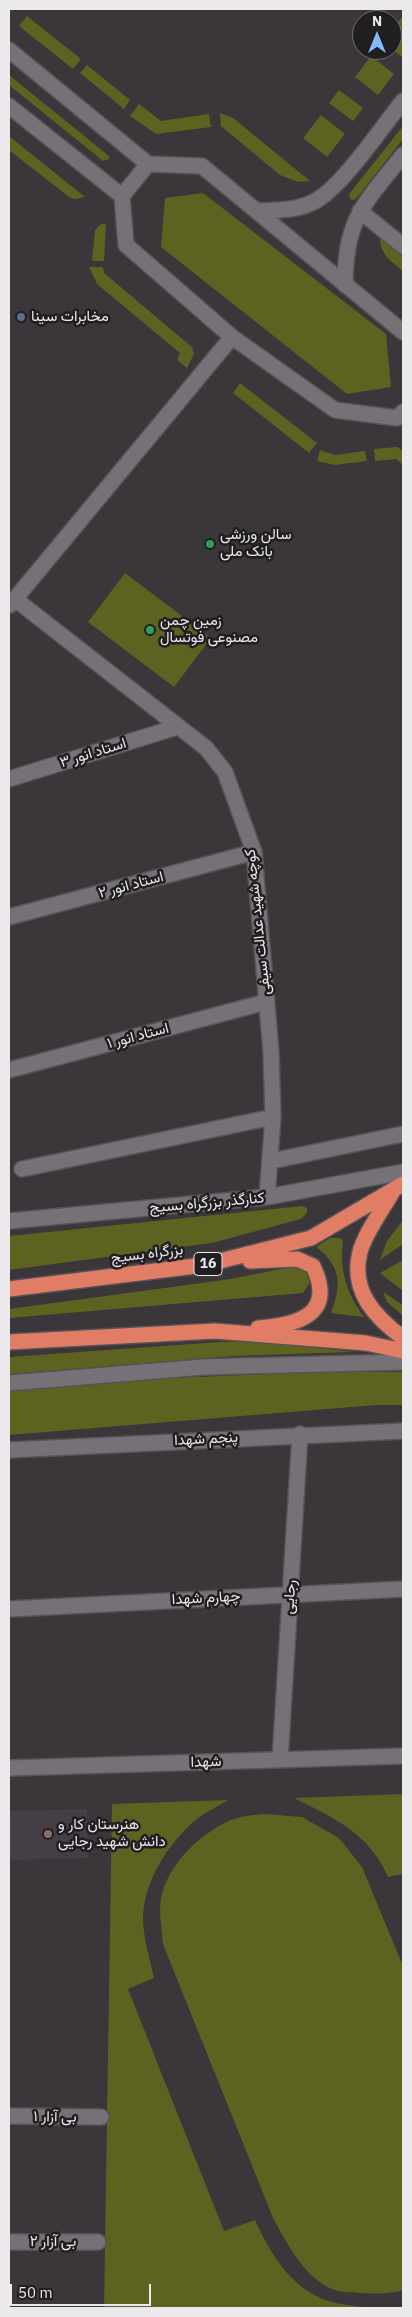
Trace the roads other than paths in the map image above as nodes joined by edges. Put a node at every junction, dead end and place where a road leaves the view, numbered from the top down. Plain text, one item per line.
1 (9, 50) edge
2 (403, 101) edge
3 (9, 106) edge
4 (403, 156) edge
5 (148, 164) junction
6 (122, 196) junction
7 (257, 211) junction
8 (360, 212) junction
9 (403, 246) edge
10 (345, 285) junction
11 (403, 332) edge
12 (232, 337) junction
13 (401, 418) edge
14 (12, 603) edge
15 (177, 727) junction
16 (9, 778) edge
17 (254, 852) junction
18 (9, 917) edge
19 (266, 1002) junction
20 (9, 1070) edge
21 (273, 1117) junction
22 (403, 1134) edge
23 (272, 1161) junction
24 (22, 1169) dead end
25 (403, 1172) edge
26 (398, 1187) edge
27 (267, 1197) junction
28 (9, 1221) edge
29 (204, 1265) junction
30 (9, 1289) edge
31 (214, 1331) junction
32 (403, 1338) edge
33 (9, 1342) edge
34 (403, 1350) edge
35 (403, 1362) edge
36 (9, 1383) edge
37 (403, 1431) edge
38 (300, 1434) junction
39 (9, 1450) edge
40 (403, 1589) edge
41 (290, 1594) junction
42 (9, 1609) edge
43 (403, 1756) edge
44 (280, 1760) junction
45 (9, 1768) edge
46 (9, 2116) edge
47 (101, 2117) dead end
48 (9, 2242) edge
49 (98, 2242) dead end

1 - 5 street
2 - 7 street
3 - 6 street
4 - 8 street
5 - 6 street
5 - 7 street
6 - 12 street
7 - 10 street
8 - 9 street
8 - 10 street
10 - 11 street
12 - 13 street
12 - 14 street
14 - 15 street, کوچه شهید عدالت سیفی
15 - 16 street, استاد انور ۳
15 - 17 street, کوچه شهید عدالت سیفی
17 - 18 street, استاد انور ۲
17 - 19 street, کوچه شهید عدالت سیفی
19 - 20 street, استاد انور ۱
19 - 21 street, کوچه شهید عدالت سیفی
21 - 23 street, کوچه شهید عدالت سیفی
21 - 24 street
22 - 23 street
23 - 27 street, کوچه شهید عدالت سیفی
25 - 27 street, کنارگذر بزرگراه بسیج
26 - 29 highway, بزرگراه بسیج / 16
26 - 32 highway, 16
27 - 28 street, کنارگذر بزرگراه بسیج
29 - 30 highway, بزرگراه بسیج / 16
29 - 31 highway
31 - 33 highway
31 - 34 highway
35 - 36 street
37 - 38 street, پنجم شهدا
38 - 39 street, پنجم شهدا
38 - 41 street, رجایی
40 - 41 street, چهارم شهدا
41 - 42 street, چهارم شهدا
41 - 44 street, رجایی
43 - 44 street, شهدا
44 - 45 street, شهدا
46 - 47 street, بی آزار ۱
48 - 49 street, بی آزار ۲

